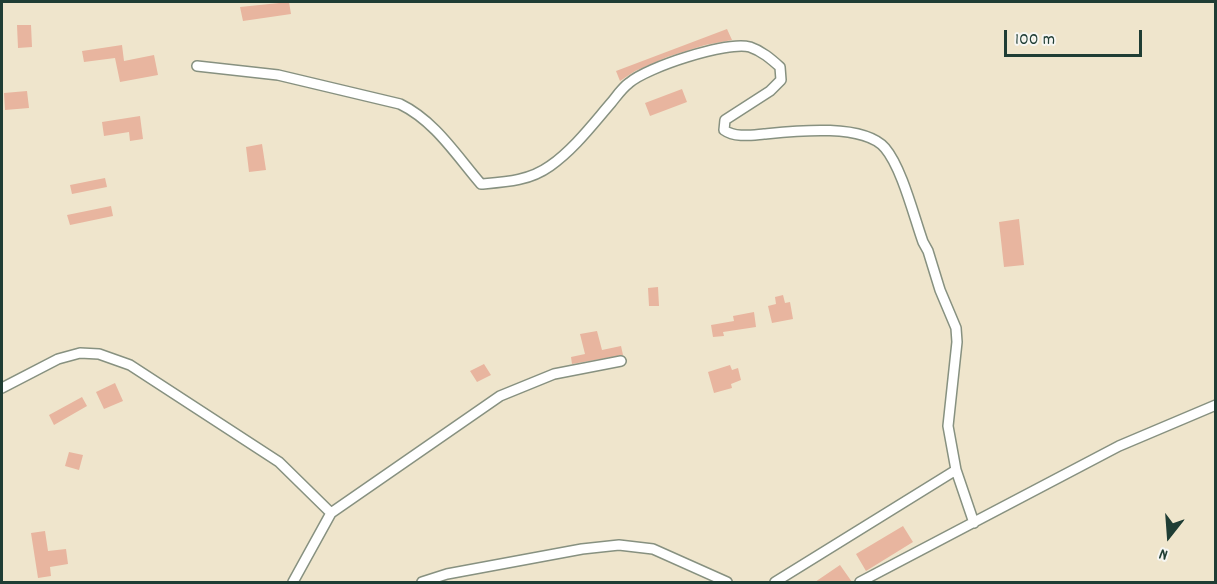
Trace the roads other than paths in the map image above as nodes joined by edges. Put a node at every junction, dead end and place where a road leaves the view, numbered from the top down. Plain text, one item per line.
1 (197, 66) dead end
2 (621, 361) dead end
3 (2, 388) edge
4 (1215, 405) edge
5 (956, 470) junction
6 (331, 513) junction
7 (974, 523) junction
8 (293, 582) edge
9 (422, 582) edge
10 (727, 582) edge
11 (775, 582) edge
12 (860, 582) edge

1 - 5 street
2 - 6 street
3 - 6 street
4 - 7 street
5 - 7 street
5 - 11 street
6 - 8 street
7 - 12 street
9 - 10 street

